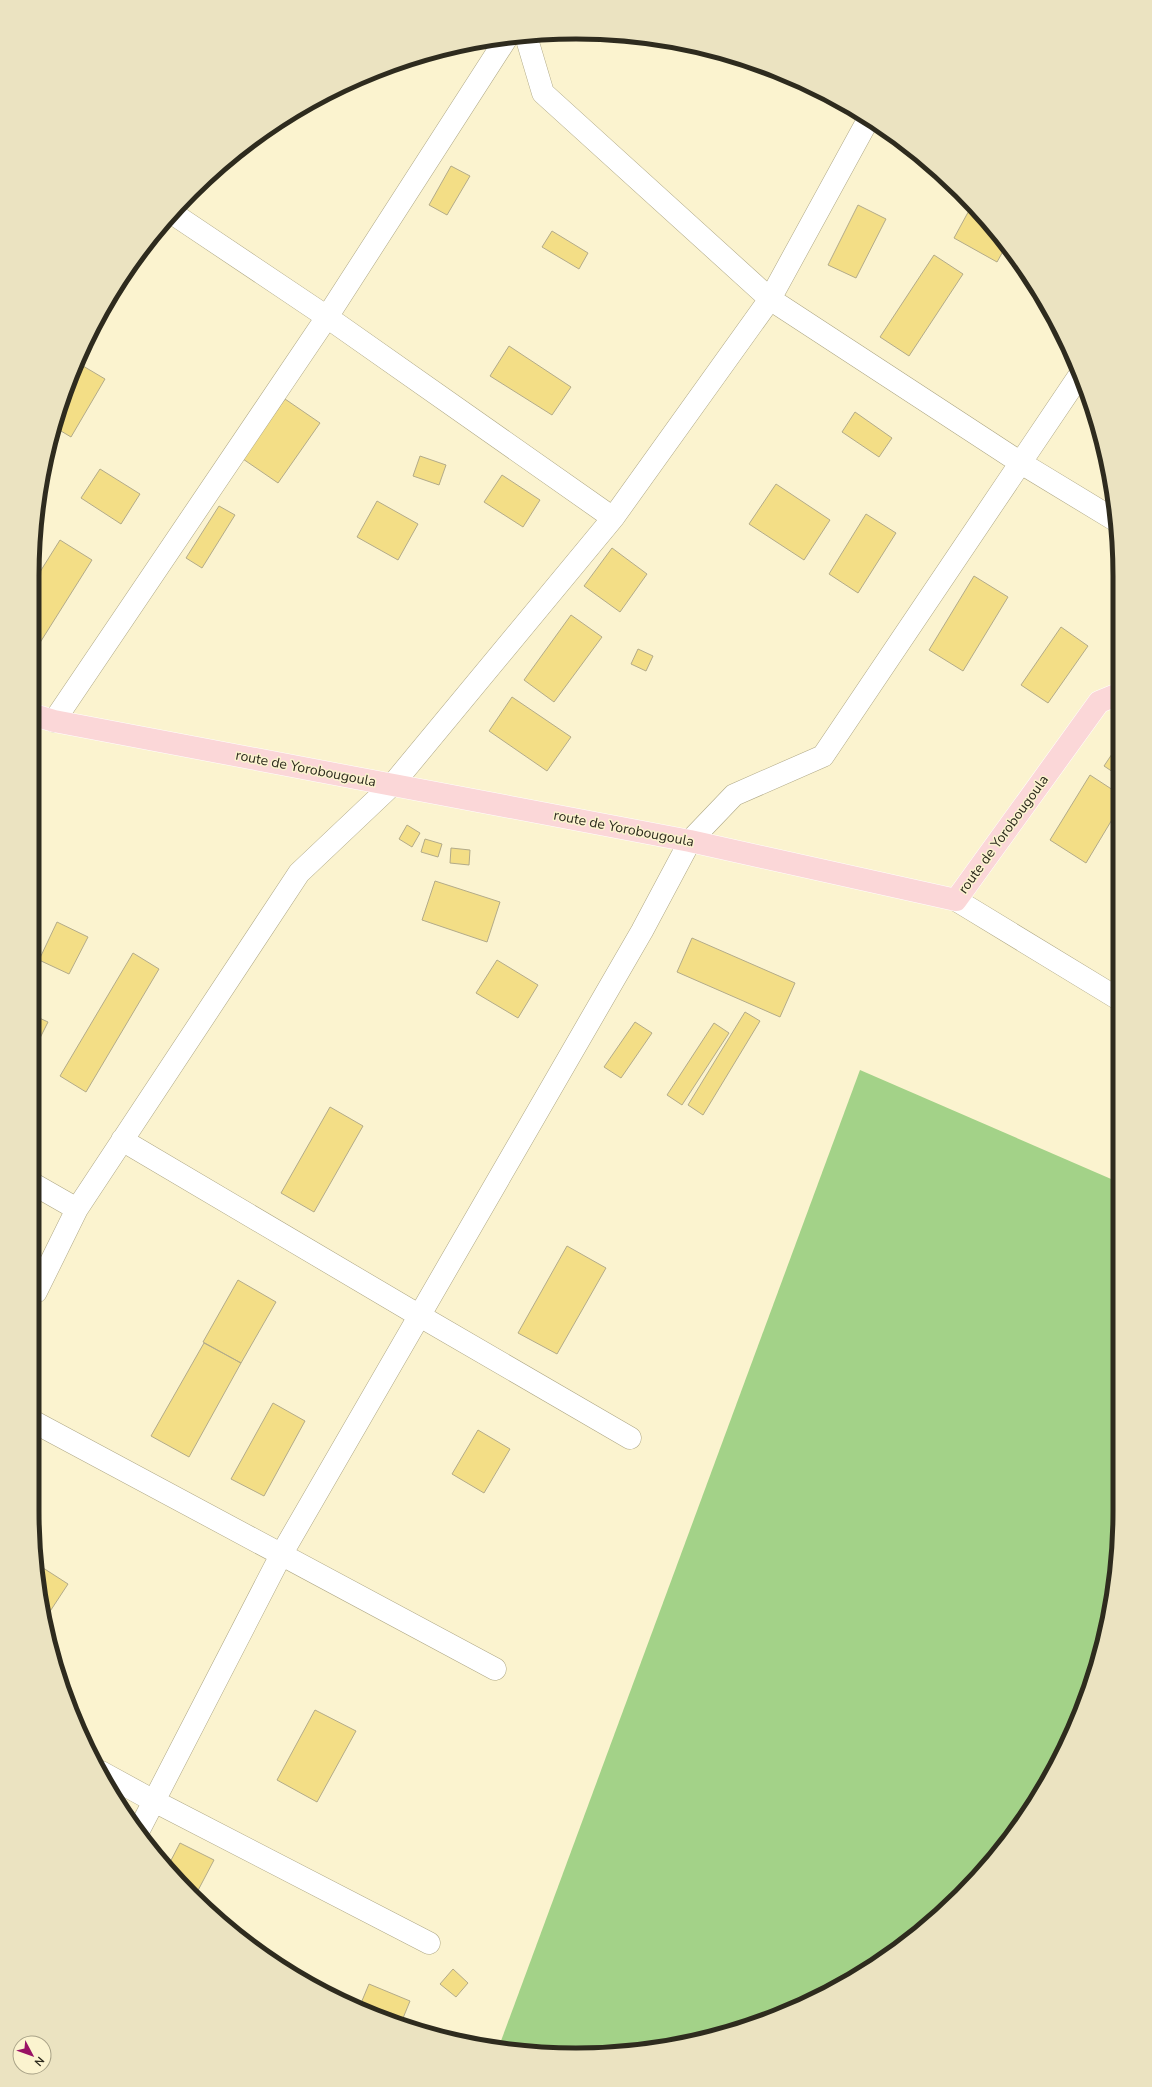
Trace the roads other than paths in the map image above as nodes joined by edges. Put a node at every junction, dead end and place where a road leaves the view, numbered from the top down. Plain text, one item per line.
1 (528, 42) edge
2 (502, 45) edge
3 (865, 125) edge
4 (177, 216) edge
5 (770, 298) junction
6 (326, 317) junction
7 (1076, 380) edge
8 (1021, 463) junction
9 (1109, 516) edge
10 (613, 518) junction
11 (1113, 696) edge
12 (44, 718) edge
13 (393, 784) junction
14 (690, 841) junction
15 (956, 900) junction
16 (1113, 996) edge
17 (122, 1140) junction
18 (39, 1187) edge
19 (78, 1209) junction
20 (39, 1286) edge
21 (420, 1316) junction
22 (39, 1425) edge
23 (630, 1438) dead end
24 (281, 1555) junction
25 (495, 1669) dead end
26 (109, 1777) edge
27 (154, 1802) junction
28 (141, 1826) edge
29 (429, 1943) dead end

1 - 5 street
2 - 6 street
3 - 5 street
4 - 6 street
5 - 8 street
5 - 10 street
6 - 10 street
6 - 12 street
7 - 8 street
8 - 9 street
8 - 14 street
10 - 13 street
11 - 15 main road, route de Yorobougoula
12 - 13 main road, route de Yorobougoula
13 - 14 main road, route de Yorobougoula
13 - 17 street
14 - 15 main road, route de Yorobougoula
14 - 21 street
15 - 16 street
17 - 19 street
17 - 21 street
18 - 19 street
19 - 20 street
21 - 23 street
21 - 24 street
22 - 24 street
24 - 25 street
24 - 27 street
26 - 27 street
27 - 28 street
27 - 29 street

